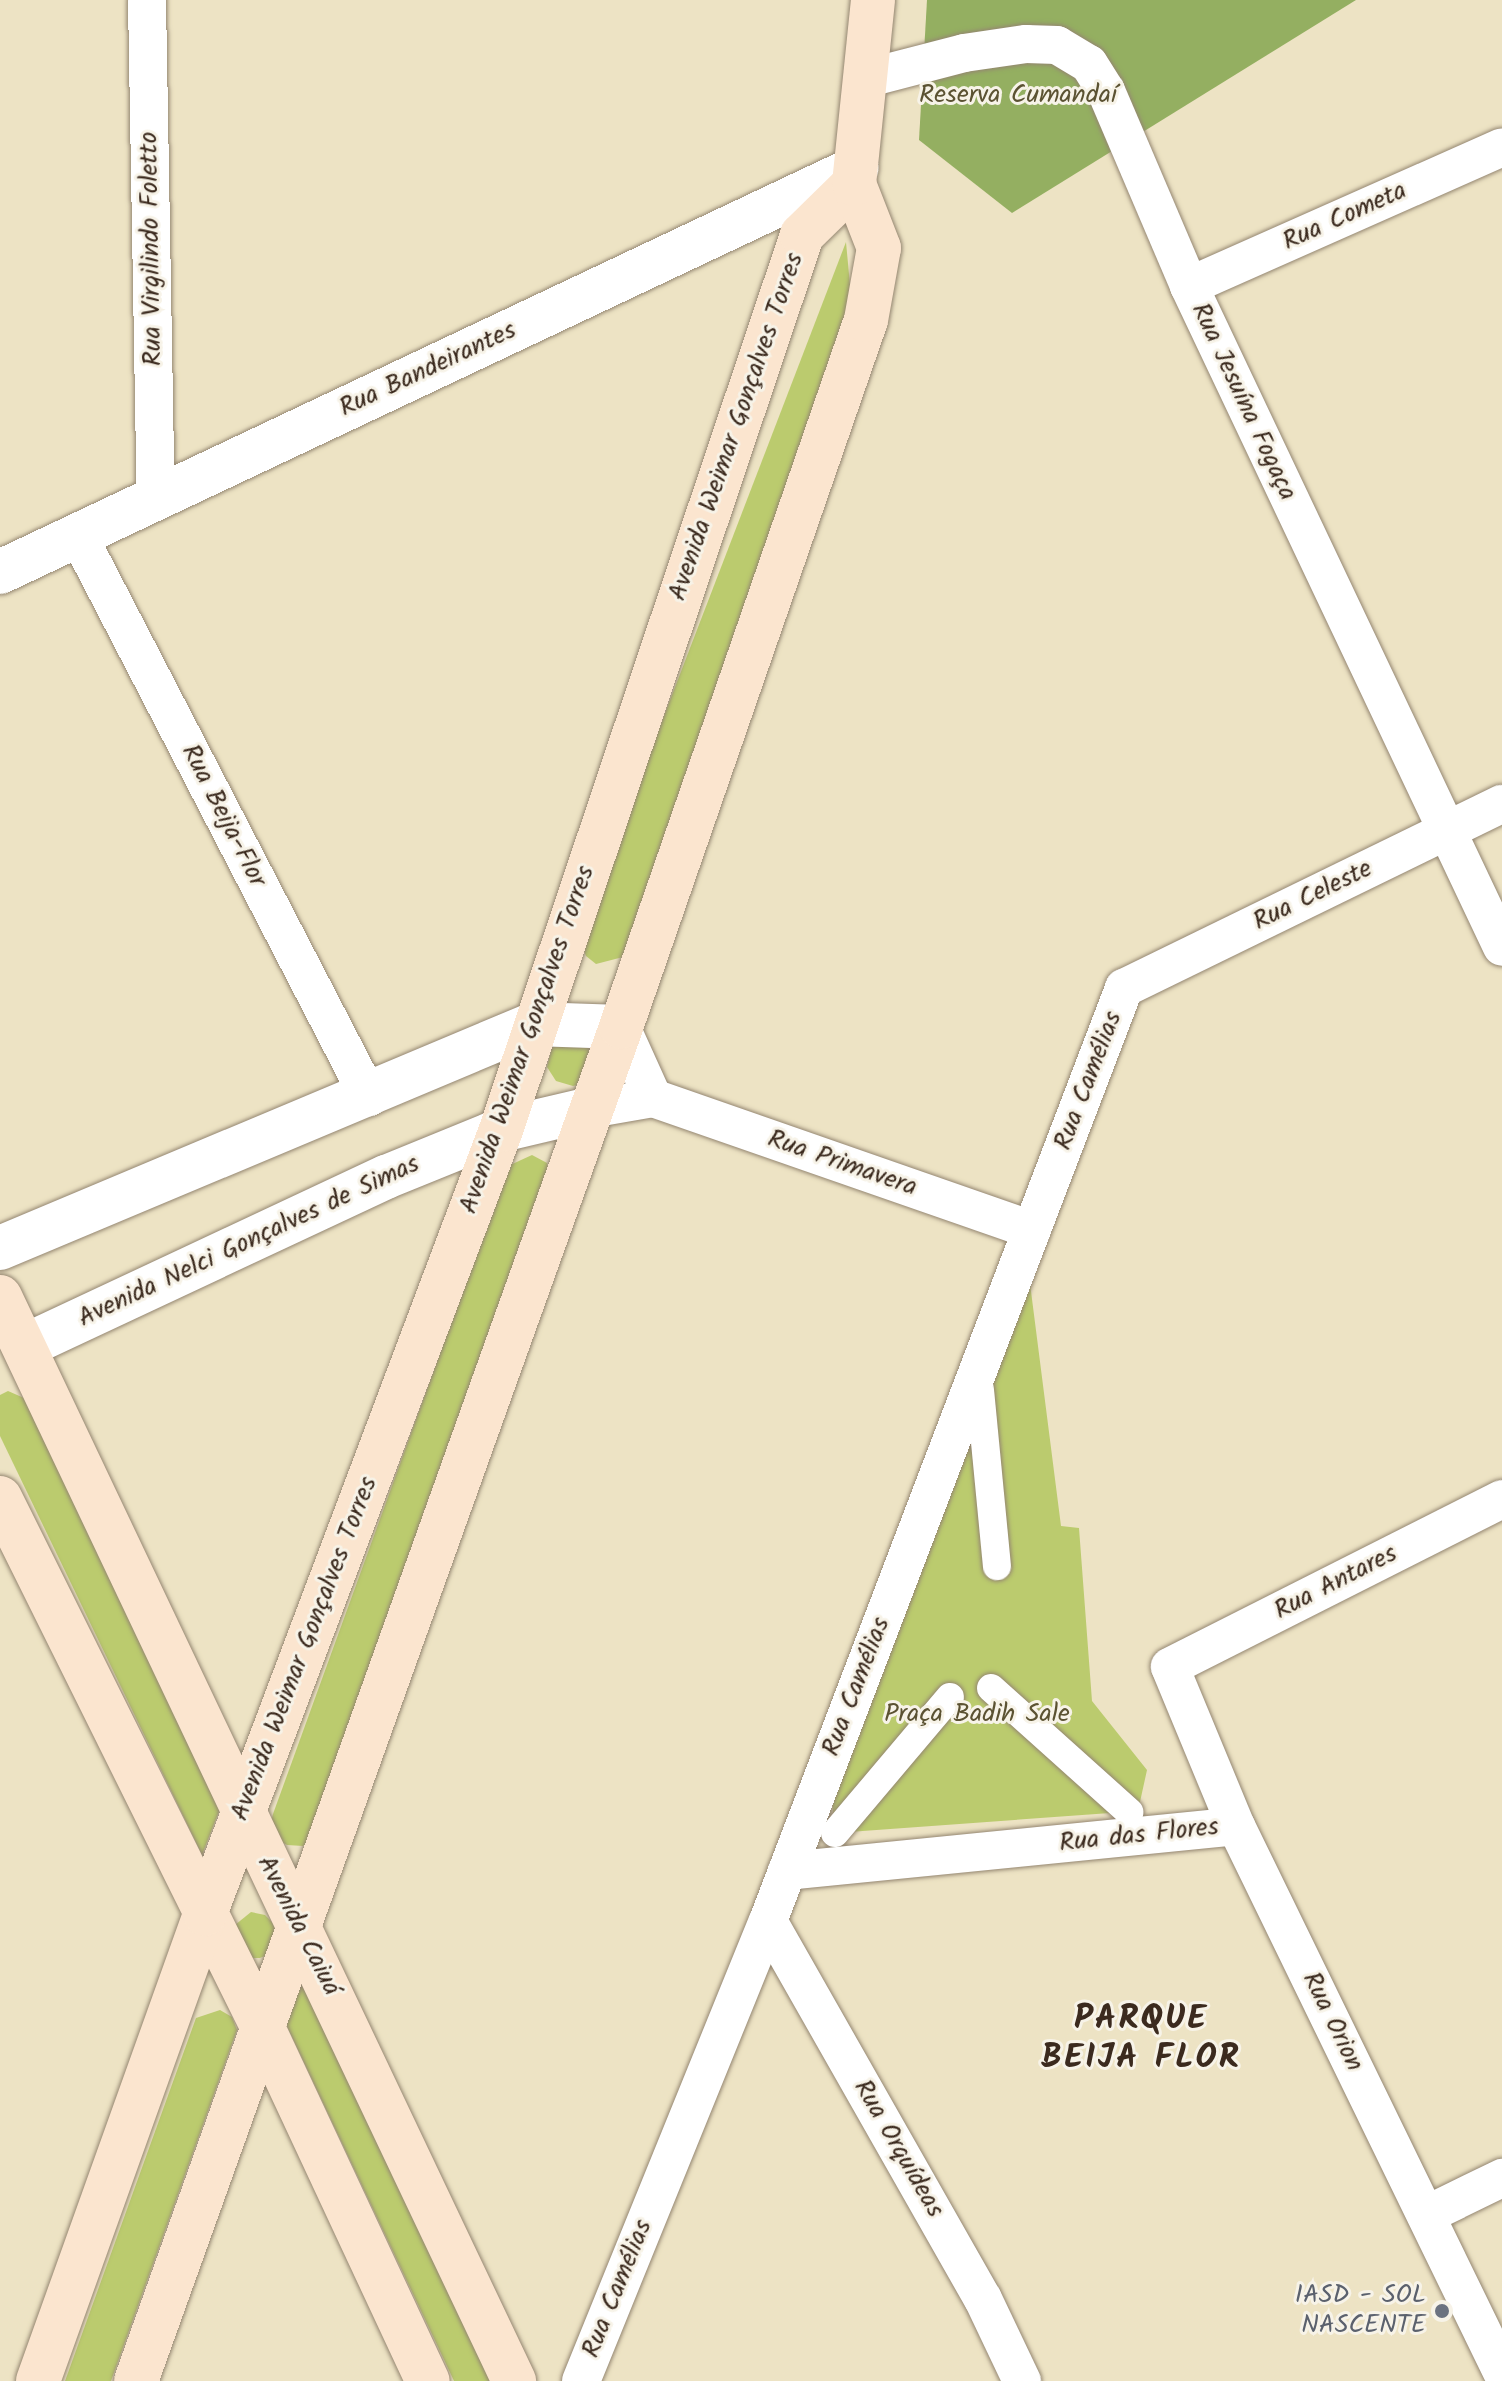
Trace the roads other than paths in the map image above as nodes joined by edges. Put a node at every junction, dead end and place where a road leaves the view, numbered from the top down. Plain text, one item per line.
1 (147, 0) edge
2 (873, 0) edge
3 (868, 78) junction
4 (1502, 147) edge
5 (855, 176) junction
6 (1189, 286) junction
7 (156, 498) junction
8 (78, 535) junction
9 (0, 572) edge
10 (1502, 804) edge
11 (1446, 830) junction
12 (1502, 947) edge
13 (1124, 988) joint
14 (534, 1024) junction
15 (621, 1027) junction
16 (369, 1097) junction
17 (653, 1098) junction
18 (590, 1109) junction
19 (501, 1130) junction
20 (1032, 1230) junction
21 (0, 1248) edge
22 (0, 1297) edge
23 (12, 1352) edge
24 (980, 1390) dead end
25 (0, 1498) edge
26 (1502, 1499) edge
27 (997, 1566) dead end
28 (1170, 1667) joint
29 (991, 1688) dead end
30 (950, 1697) dead end
31 (1129, 1812) dead end
32 (242, 1816) junction
33 (1236, 1826) junction
34 (835, 1833) dead end
35 (787, 1871) junction
36 (205, 1914) junction
37 (299, 1921) junction
38 (768, 1921) junction
39 (264, 2030) junction
40 (1502, 2178) edge
41 (1426, 2215) junction
42 (1502, 2372) edge
43 (38, 2381) edge
44 (136, 2381) edge
45 (428, 2381) edge
46 (514, 2381) edge
47 (581, 2381) edge
48 (1022, 2381) edge

1 - 7 street, Rua Virgilindo Foletto
2 - 3 main road
3 - 5 main road
3 - 6 street, Rua Jesuína Fogaça
4 - 6 street, Rua Cometa
5 - 7 street, Rua Bandeirantes
5 - 14 main road, Avenida Weimar Gonçalves Torres
5 - 15 main road
6 - 11 street, Rua Jesuína Fogaça
7 - 8 street, Rua Bandeirantes
8 - 9 street, Rua Bandeirantes
8 - 16 street, Rua Beija-Flor
10 - 11 street, Rua Celeste
11 - 12 street, Rua Jesuína Fogaça
11 - 13 street, Rua Celeste
13 - 20 street, Rua Camélias
14 - 15 street
14 - 16 street
14 - 19 main road, Avenida Weimar Gonçalves Torres
15 - 17 street
15 - 18 main road
16 - 21 street
17 - 18 street, Rua Primavera
17 - 20 street, Rua Primavera
18 - 19 street, Avenida Nelci Gonçalves de Simas
18 - 37 main road
19 - 23 street, Avenida Nelci Gonçalves de Simas
19 - 32 main road, Avenida Weimar Gonçalves Torres
20 - 35 street, Rua Camélias
22 - 23 main road, Avenida Caiuá
23 - 32 main road, Avenida Caiuá
24 - 27 street
25 - 36 main road
26 - 28 street, Rua Antares
28 - 33 street, Rua Orion
29 - 31 street
30 - 34 street
32 - 36 main road, Avenida Weimar Gonçalves Torres
32 - 37 main road, Avenida Caiuá
33 - 35 street, Rua das Flores
33 - 41 street, Rua Orion
35 - 38 street, Rua Camélias
36 - 39 main road
36 - 43 main road, Avenida Weimar Gonçalves Torres
37 - 39 main road
37 - 46 main road, Avenida Caiuá
38 - 47 street, Rua Camélias
38 - 48 street, Rua Orquídeas
39 - 44 main road
39 - 45 main road
40 - 41 street
41 - 42 street, Rua Orion

